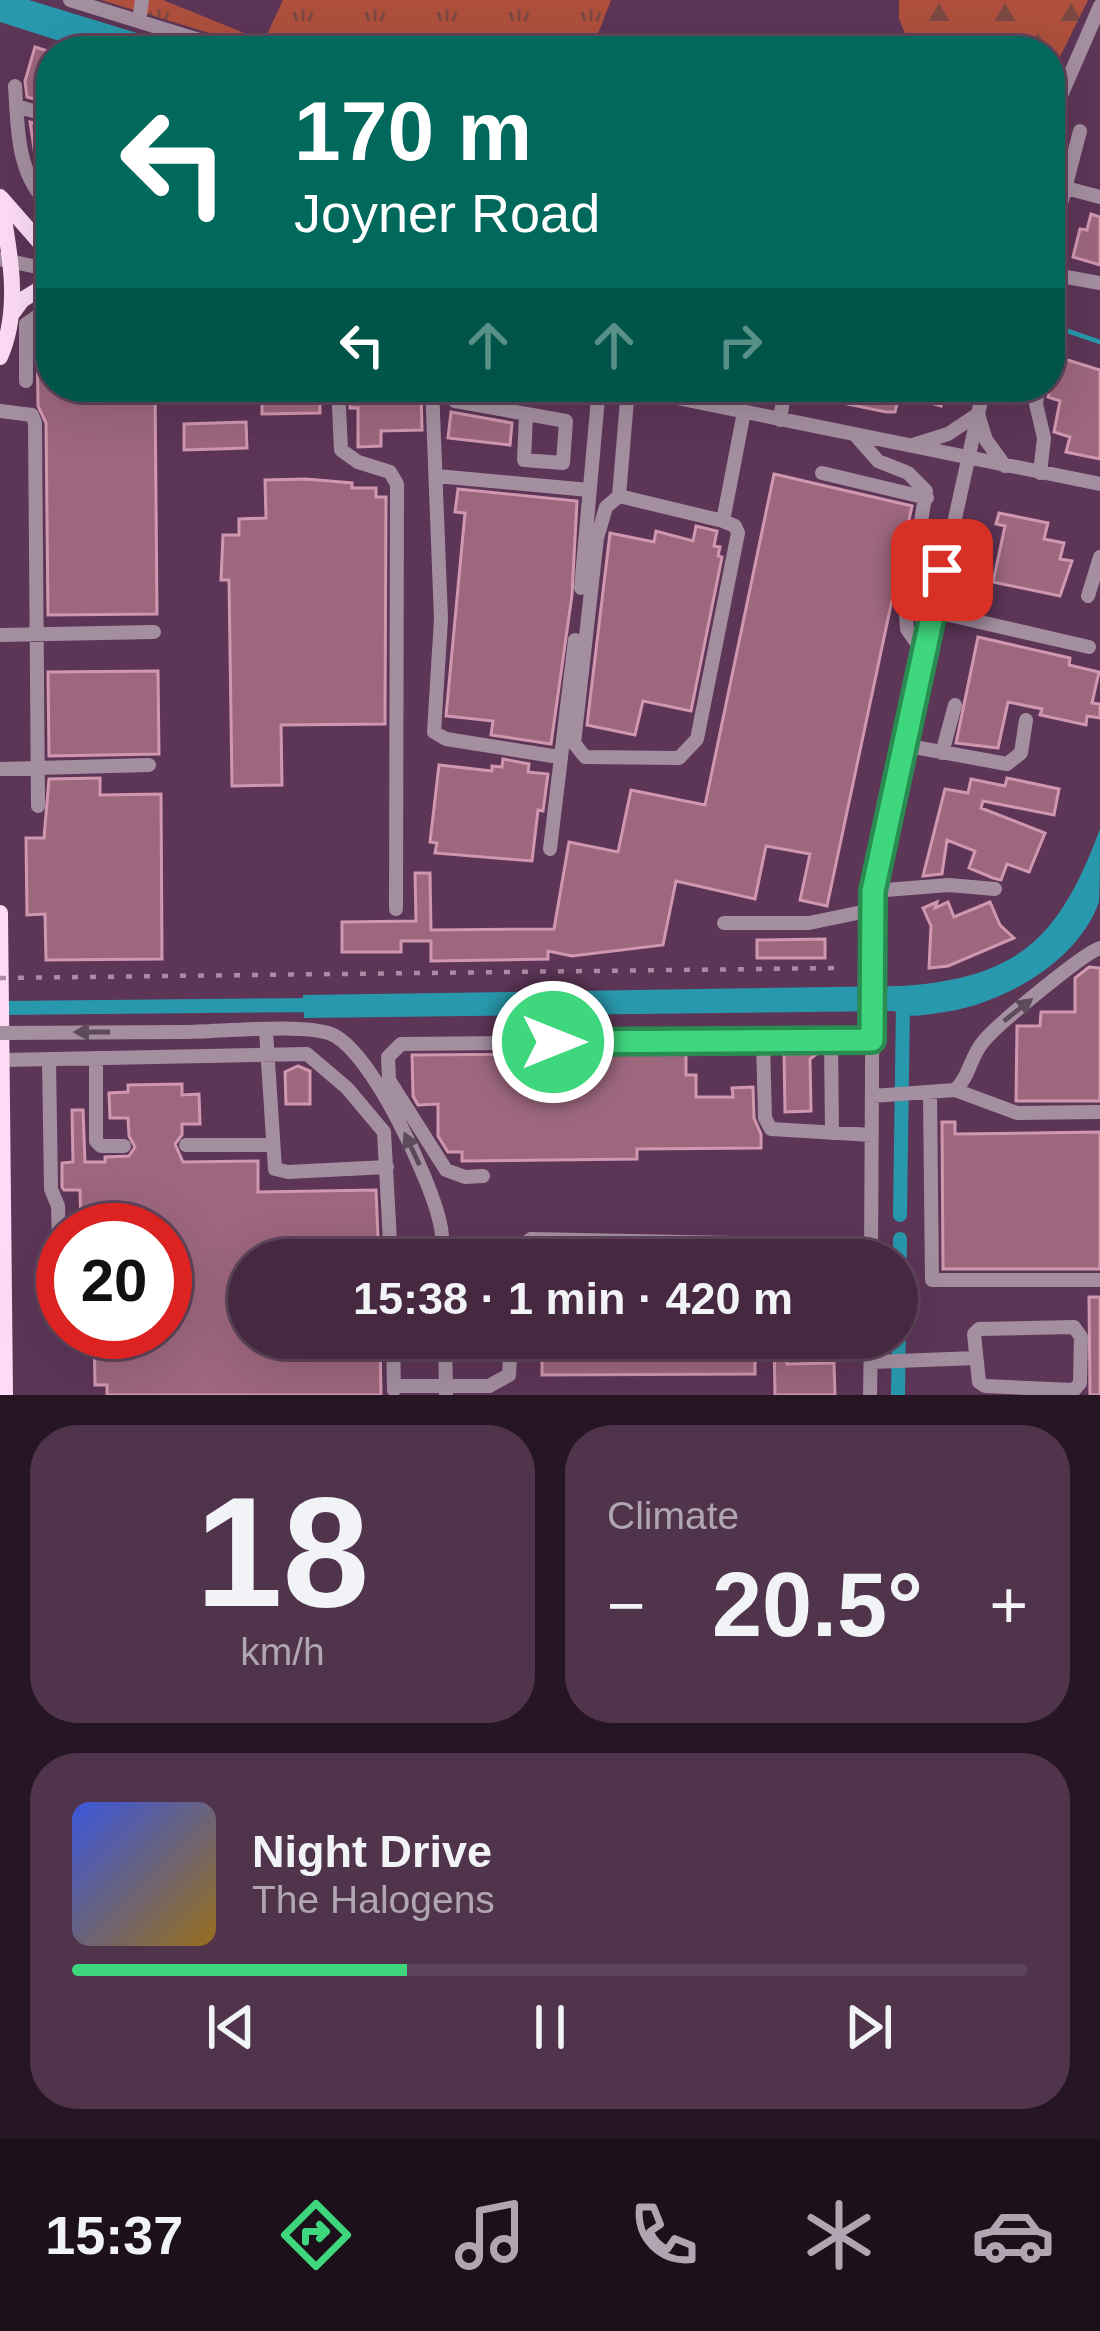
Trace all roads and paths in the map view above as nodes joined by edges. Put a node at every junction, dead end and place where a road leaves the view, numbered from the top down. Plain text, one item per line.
1 (70, 0) edge
2 (142, 0) edge
3 (1100, 6) edge
4 (139, 21) junction
5 (187, 36) edge
6 (15, 86) dead end
7 (1065, 86) edge
8 (16, 106) junction
9 (36, 112) edge
10 (1080, 131) dead end
11 (1066, 188) junction
12 (36, 189) edge
13 (1065, 192) edge
14 (1100, 196) edge
15 (0, 197) edge
16 (36, 238) edge
17 (5, 260) edge
18 (36, 267) edge
19 (1065, 277) edge
20 (1100, 283) edge
21 (36, 291) edge
22 (10, 317) junction
23 (36, 317) edge
24 (0, 357) edge
25 (26, 381) dead end
26 (339, 402) edge
27 (433, 402) edge
28 (460, 402) edge
29 (598, 402) edge
30 (632, 402) edge
31 (696, 402) edge
32 (723, 402) edge
33 (783, 402) edge
34 (981, 402) edge
35 (1036, 402) edge
36 (722, 408) junction
37 (0, 411) edge
38 (744, 412) junction
39 (978, 414) junction
40 (526, 415) junction
41 (780, 420) junction
42 (856, 436) junction
43 (566, 444) junction
44 (908, 446) junction
45 (593, 449) junction
46 (968, 458) junction
47 (1005, 466) junction
48 (822, 473) dead end
49 (1040, 473) junction
50 (436, 476) junction
51 (1100, 484) edge
52 (589, 490) junction
53 (619, 496) junction
54 (927, 498) junction
55 (723, 520) junction
56 (952, 529) junction
57 (1100, 556) edge
58 (978, 571) dead end
59 (1088, 596) dead end
60 (932, 611) junction
61 (154, 632) dead end
62 (39, 634) junction
63 (0, 635) edge
64 (1089, 647) dead end
65 (923, 652) junction
66 (955, 705) dead end
67 (1027, 720) dead end
68 (903, 745) junction
69 (942, 753) junction
70 (560, 757) junction
71 (148, 765) dead end
72 (38, 768) junction
73 (0, 769) edge
74 (38, 806) dead end
75 (550, 849) dead end
76 (995, 890) dead end
77 (873, 891) junction
78 (396, 909) dead end
79 (872, 910) junction
80 (0, 913) edge
81 (724, 923) dead end
82 (1100, 947) edge
83 (1, 990) edge
84 (2, 1030) edge
85 (266, 1031) junction
86 (873, 1034) junction
87 (831, 1040) junction
88 (764, 1041) junction
89 (268, 1053) junction
90 (96, 1058) junction
91 (49, 1059) junction
92 (2, 1066) edge
93 (955, 1090) junction
94 (930, 1094) junction
95 (872, 1096) junction
96 (1100, 1112) edge
97 (832, 1133) junction
98 (872, 1135) junction
99 (186, 1145) dead end
100 (271, 1145) junction
101 (124, 1146) dead end
102 (387, 1167) junction
103 (483, 1176) dead end
104 (57, 1203) edge
105 (390, 1239) edge
106 (441, 1239) edge
107 (871, 1239) edge
108 (1100, 1280) edge
109 (976, 1358) junction
110 (393, 1359) edge
111 (446, 1359) edge
112 (871, 1362) joint
113 (505, 1387) edge
114 (394, 1390) edge
115 (446, 1390) edge
116 (5, 1395) edge
117 (870, 1395) edge

1 - 4 street
2 - 4 street
3 - 7 street
4 - 5 street
6 - 8 street
8 - 9 street
8 - 12 street
10 - 11 street
11 - 13 street
11 - 14 street
15 - 16 main road
15 - 17 main road
17 - 18 street
17 - 22 main road
19 - 20 street
21 - 22 main road
22 - 24 main road
23 - 25 street
26 - 78 street
27 - 50 street
28 - 40 street
29 - 45 street
30 - 53 street
31 - 36 street
32 - 36 street
33 - 41 street
34 - 39 street
35 - 49 street
36 - 38 street
37 - 62 street
38 - 41 street
38 - 55 street
39 - 44 street
39 - 46 street
39 - 47 street
40 - 43 street
40 - 43 street
41 - 42 street
42 - 44 street
42 - 54 street
43 - 45 street
44 - 46 street
45 - 52 street
46 - 47 street
46 - 56 street
47 - 49 street
48 - 54 street
49 - 51 street
50 - 52 street
50 - 70 street
52 - 70 street
53 - 55 street
53 - 55 street
54 - 65 street
56 - 58 street
56 - 60 street
57 - 59 street
60 - 64 street
60 - 65 street
61 - 62 street
62 - 63 street
62 - 72 street
65 - 68 street
66 - 69 street
67 - 69 street
68 - 69 street
68 - 77 street
70 - 75 street
71 - 72 street
72 - 73 street
72 - 74 street
76 - 77 street
77 - 79 street
79 - 81 street
79 - 86 street
80 - 83 main road
93 -> 82 street
83 - 84 main road
85 -> 84 street, bridge
84 - 92 main road
85 - 89 street
106 -> 85 street
86 - 87 street
86 - 95 street
87 - 88 street
87 - 97 street
88 - 97 street
88 - 103 street
89 - 90 street
89 - 100 street
89 - 102 street
90 - 91 street
90 - 101 street
91 - 92 street
91 - 104 street
92 - 116 main road
93 - 94 street
93 - 96 street
94 - 95 street
94 - 108 street
95 - 98 street
97 - 98 street
98 - 107 street
99 - 100 street
100 - 102 street
102 - 105 street
109 - 109 street
109 - 112 street
110 - 114 street
111 - 115 street
112 - 117 street
113 - 115 street
114 - 115 street

